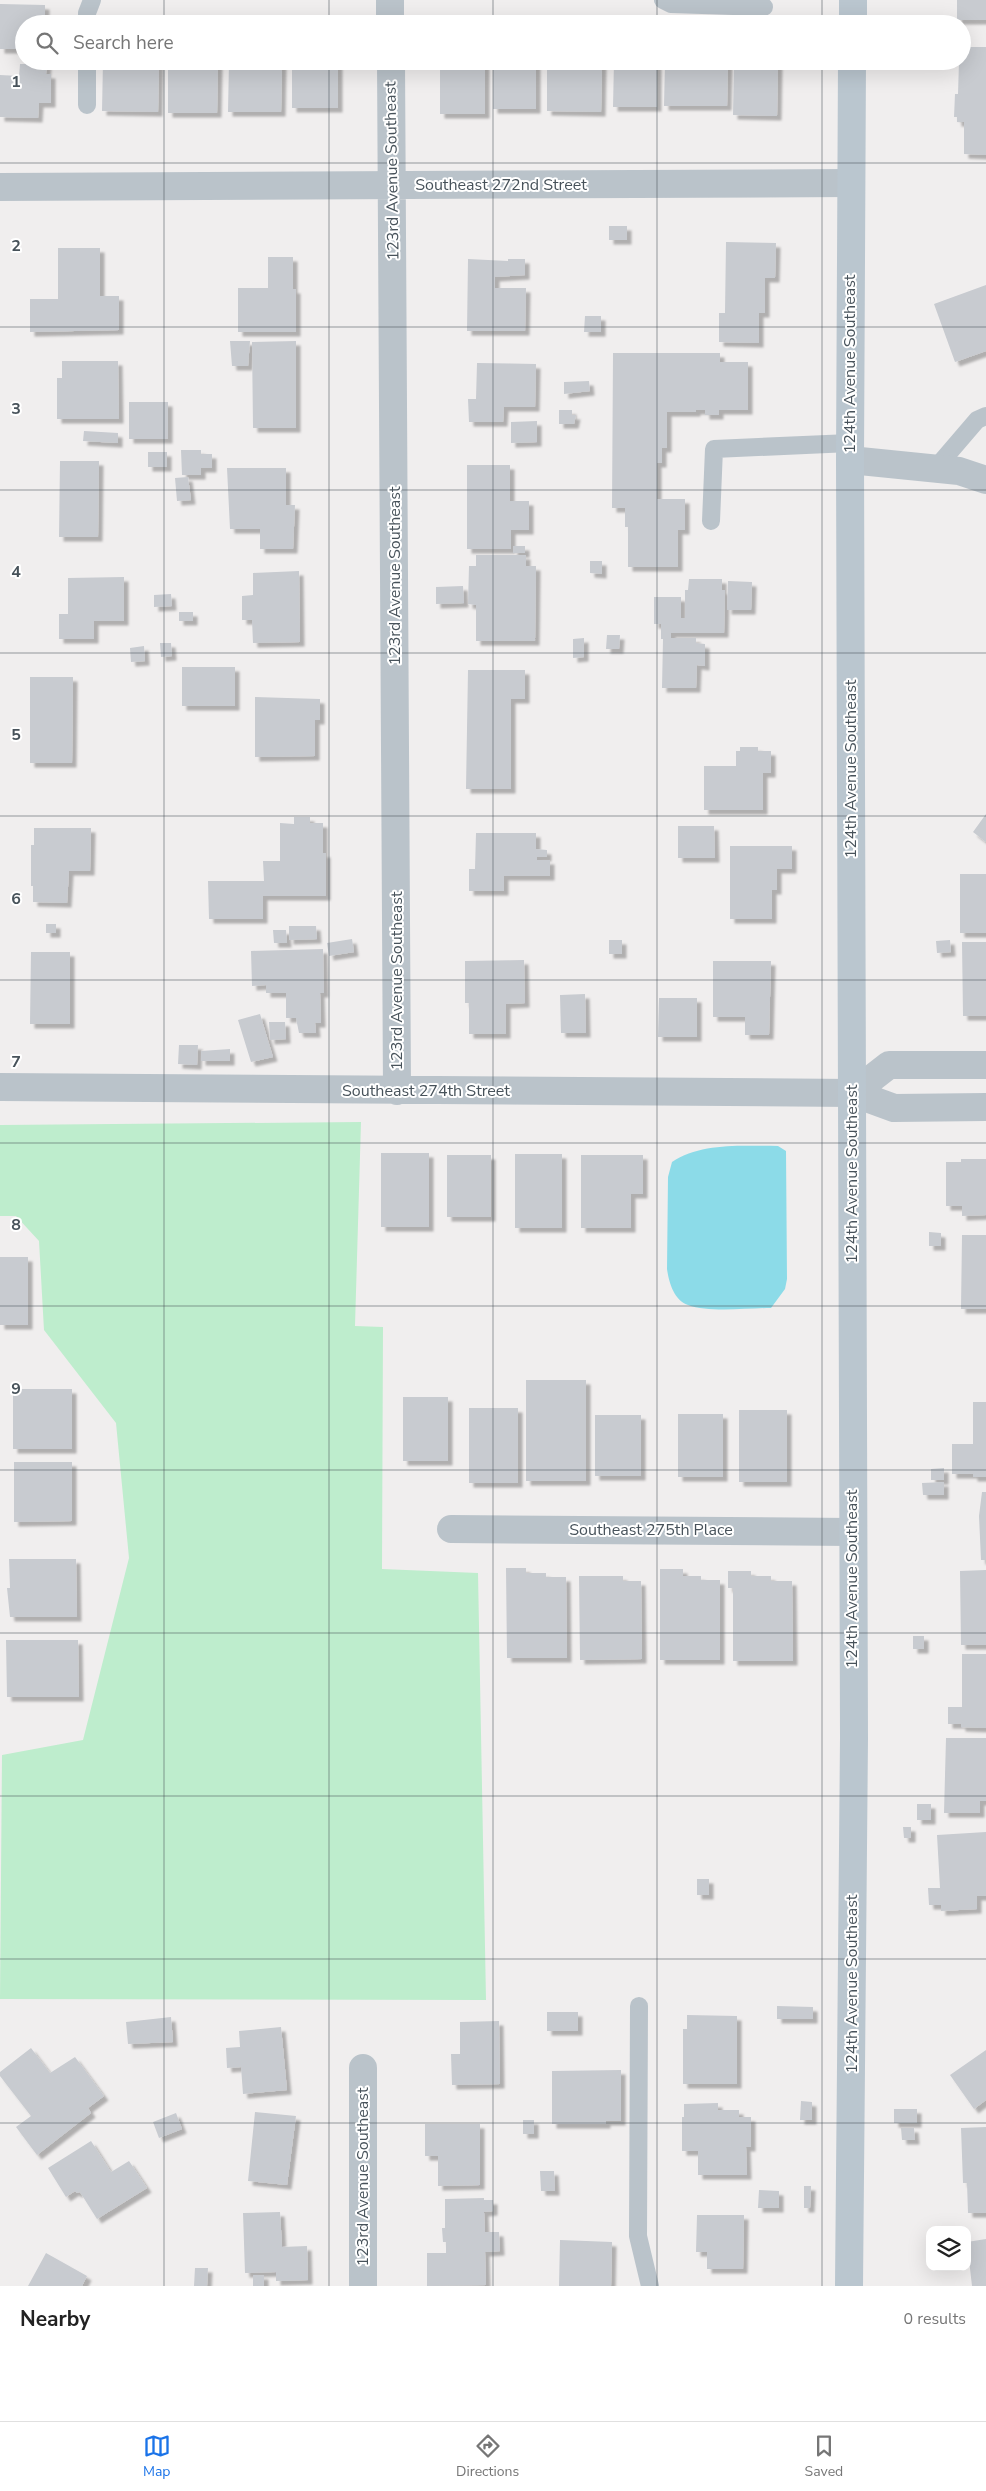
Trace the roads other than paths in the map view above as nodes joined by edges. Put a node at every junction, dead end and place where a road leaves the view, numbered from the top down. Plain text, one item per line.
1 (92, 0) edge
2 (390, 0) edge
3 (663, 0) edge
4 (853, 0) edge
5 (764, 6) dead end
6 (87, 15) edge
7 (390, 15) edge
8 (852, 15) edge
9 (87, 70) edge
10 (391, 70) edge
11 (852, 70) edge
12 (87, 105) dead end
13 (851, 183) junction
14 (393, 186) junction
15 (0, 187) edge
16 (986, 416) edge
17 (850, 452) junction
18 (935, 469) junction
19 (986, 480) edge
20 (711, 521) dead end
21 (986, 1065) edge
22 (0, 1088) edge
23 (397, 1091) junction
24 (853, 1093) junction
25 (986, 1107) edge
26 (451, 1529) dead end
27 (852, 1532) junction
28 (638, 2006) dead end
29 (363, 2068) dead end
30 (363, 2286) edge
31 (650, 2286) edge
32 (849, 2286) edge

1 - 6 lane
2 - 7 street
3 - 5 lane
4 - 8 street
9 - 12 lane
10 - 14 street, 123rd Avenue Southeast
11 - 13 street, 124th Avenue Southeast
13 - 14 street, Southeast 272nd Street
13 - 17 street, 124th Avenue Southeast
14 - 15 street, Southeast 272nd Street
14 - 23 street, 123rd Avenue Southeast
16 - 18 lane
17 - 18 street
17 - 20 lane
17 - 24 street, 124th Avenue Southeast
18 - 19 street
21 - 24 street
22 - 23 street, Southeast 274th Street
23 - 24 street, Southeast 274th Street
24 - 25 street, Southeast 274th Street
24 - 27 street, 124th Avenue Southeast
26 - 27 street, Southeast 275th Place
27 - 32 street, 124th Avenue Southeast
28 - 31 lane
29 - 30 street, 123rd Avenue Southeast

